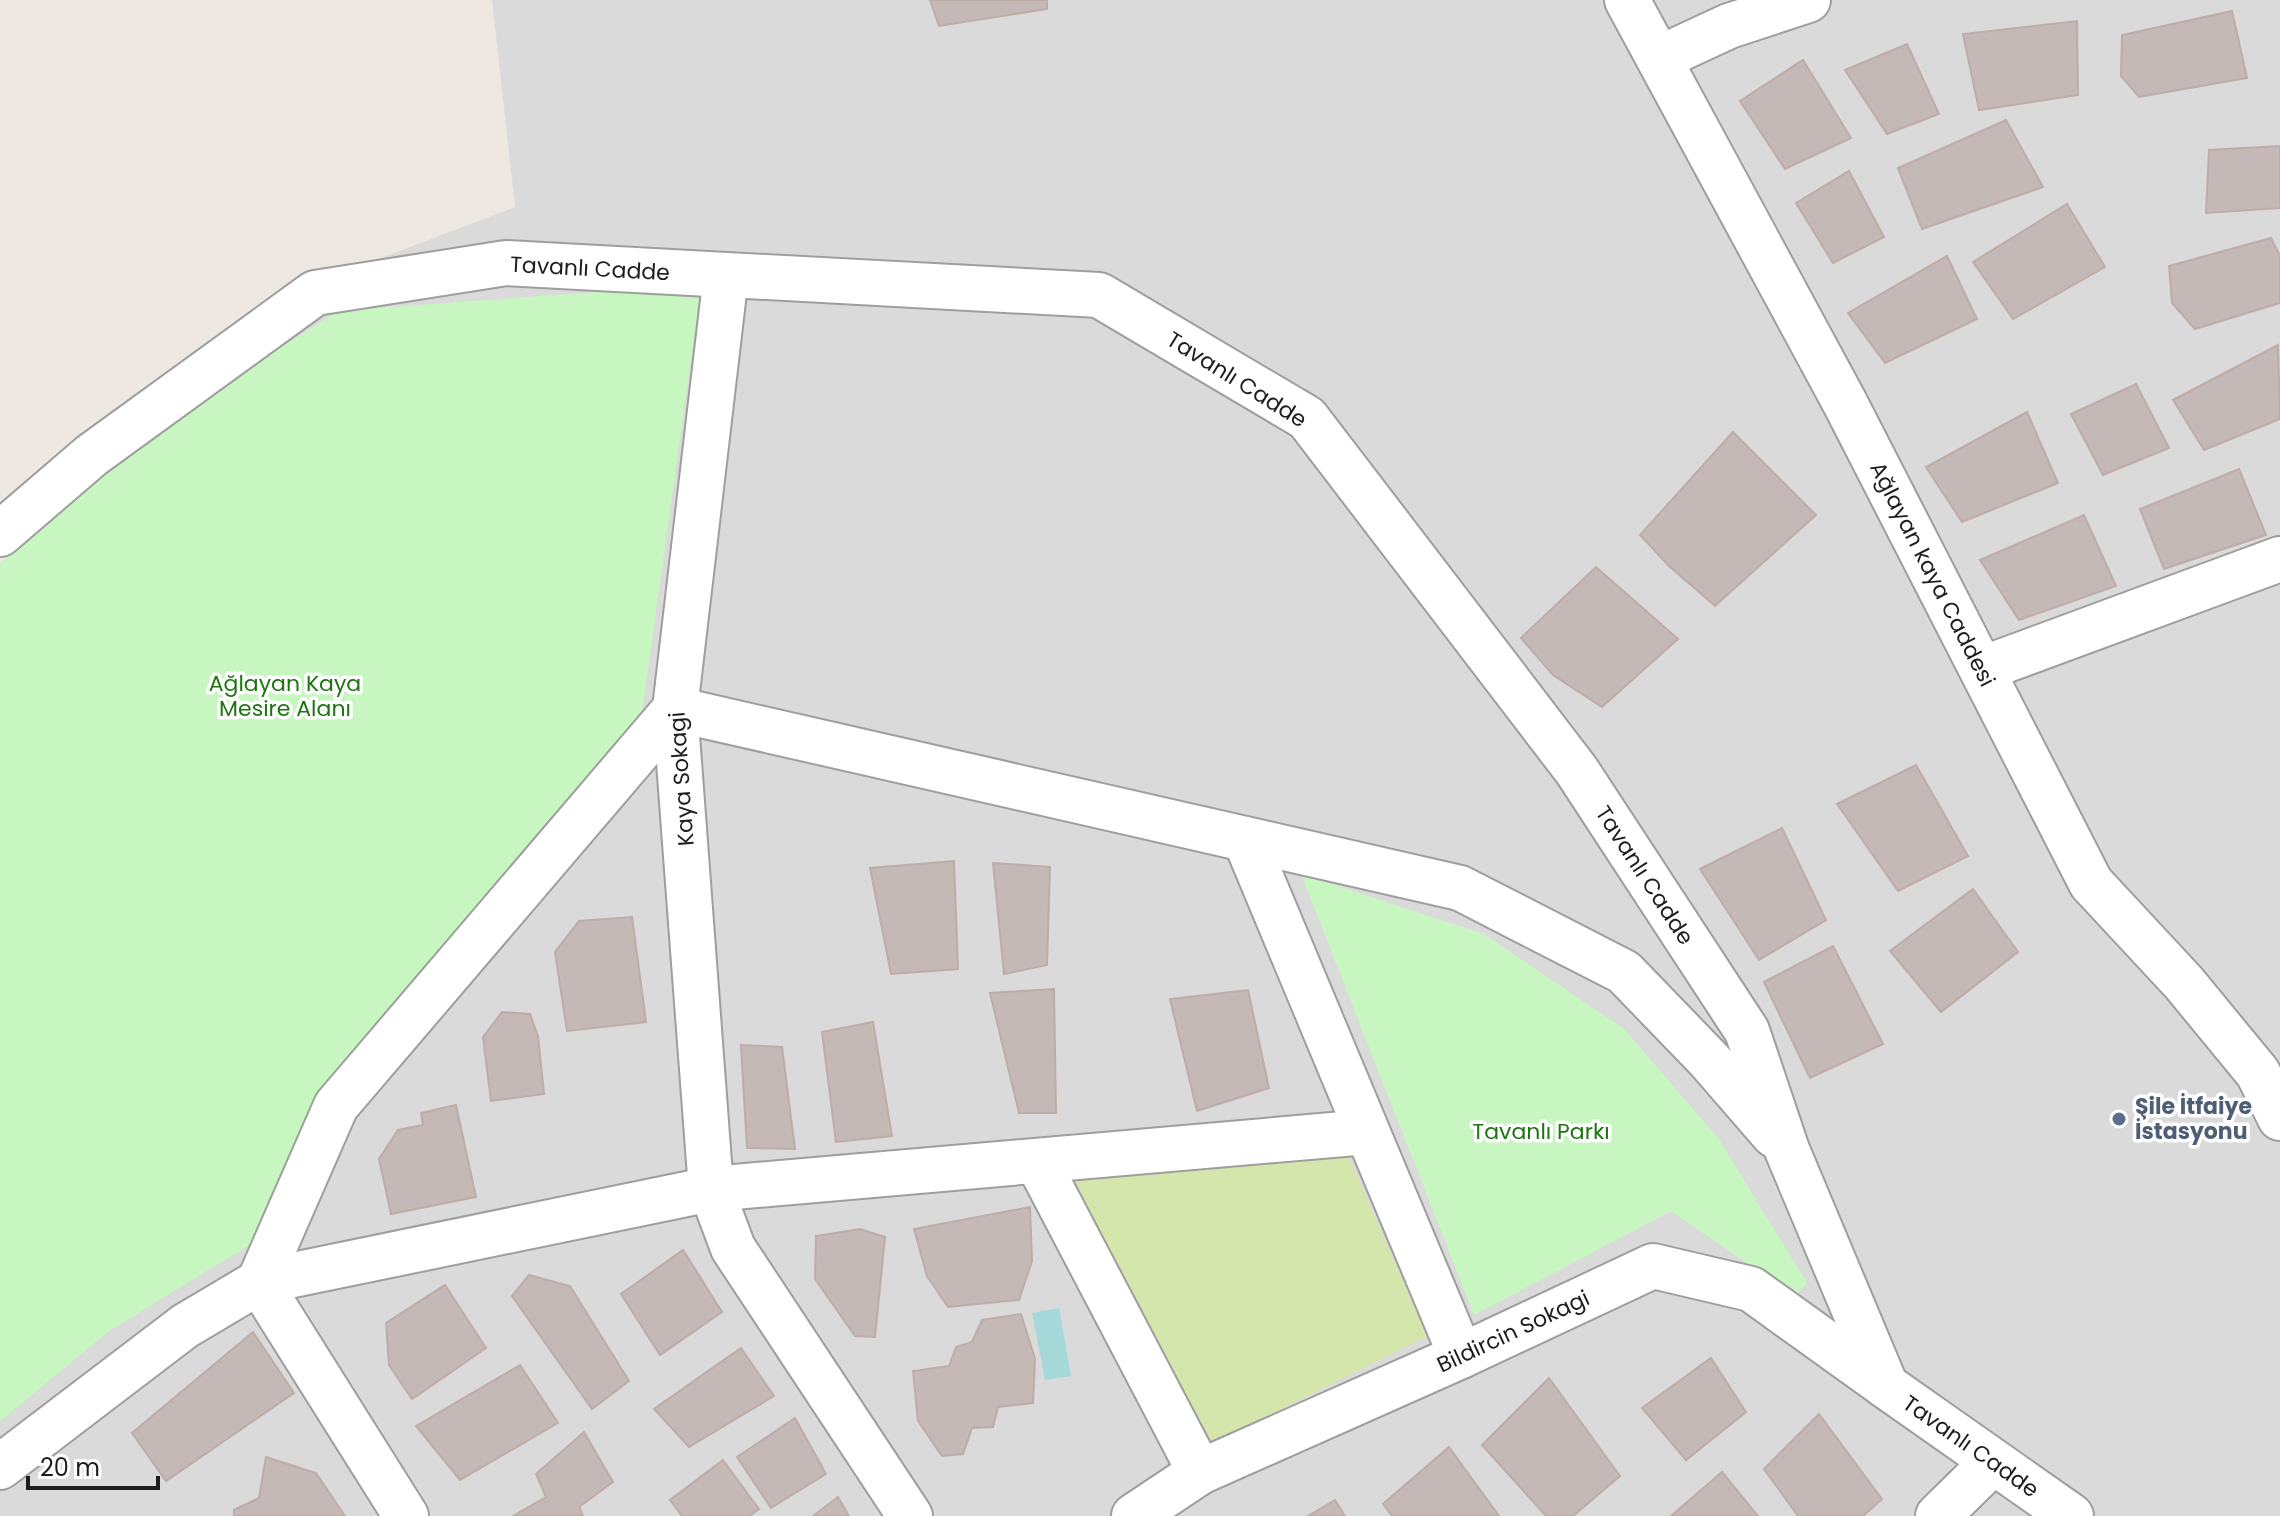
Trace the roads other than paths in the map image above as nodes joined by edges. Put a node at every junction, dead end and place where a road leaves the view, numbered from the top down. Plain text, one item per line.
1 (1627, 0) edge
2 (1808, 0) edge
3 (1660, 58) junction
4 (726, 275) junction
5 (0, 534) edge
6 (2280, 559) edge
7 (1982, 669) junction
8 (675, 709) junction
9 (1245, 839) junction
10 (2280, 1118) edge
11 (1367, 1132) junction
12 (1787, 1150) junction
13 (1037, 1161) junction
14 (711, 1189) junction
15 (259, 1282) junction
16 (1461, 1356) junction
17 (1886, 1386) junction
18 (1992, 1463) junction
19 (0, 1467) edge
20 (1200, 1472) junction
21 (406, 1516) edge
22 (910, 1516) edge
23 (1134, 1516) edge
24 (1938, 1516) edge
25 (2071, 1516) edge

1 - 3 street, Ağlayan kaya Caddesi
2 - 3 street
3 - 7 street, Ağlayan kaya Caddesi
4 - 5 street, Tavanlı Cadde
4 - 8 street, Kaya Sokagi
4 - 12 street, Tavanlı Cadde
6 - 7 street
7 - 10 street, Ağlayan kaya Caddesi
8 - 9 street
8 - 14 street, Kaya Sokagi
8 - 15 street
9 - 11 street
9 - 12 street
11 - 13 street
11 - 16 street
12 - 17 street, Tavanlı Cadde
13 - 14 street
13 - 20 street
14 - 15 street
14 - 22 street, Kaya Sokagi
15 - 19 street
15 - 21 street
16 - 17 street, Bildircin Sokagi
16 - 20 street, Bildircin Sokagi
17 - 18 street, Tavanlı Cadde
18 - 24 street
18 - 25 street, Tavanlı Cadde
20 - 23 street, Bildircin Sokagi

